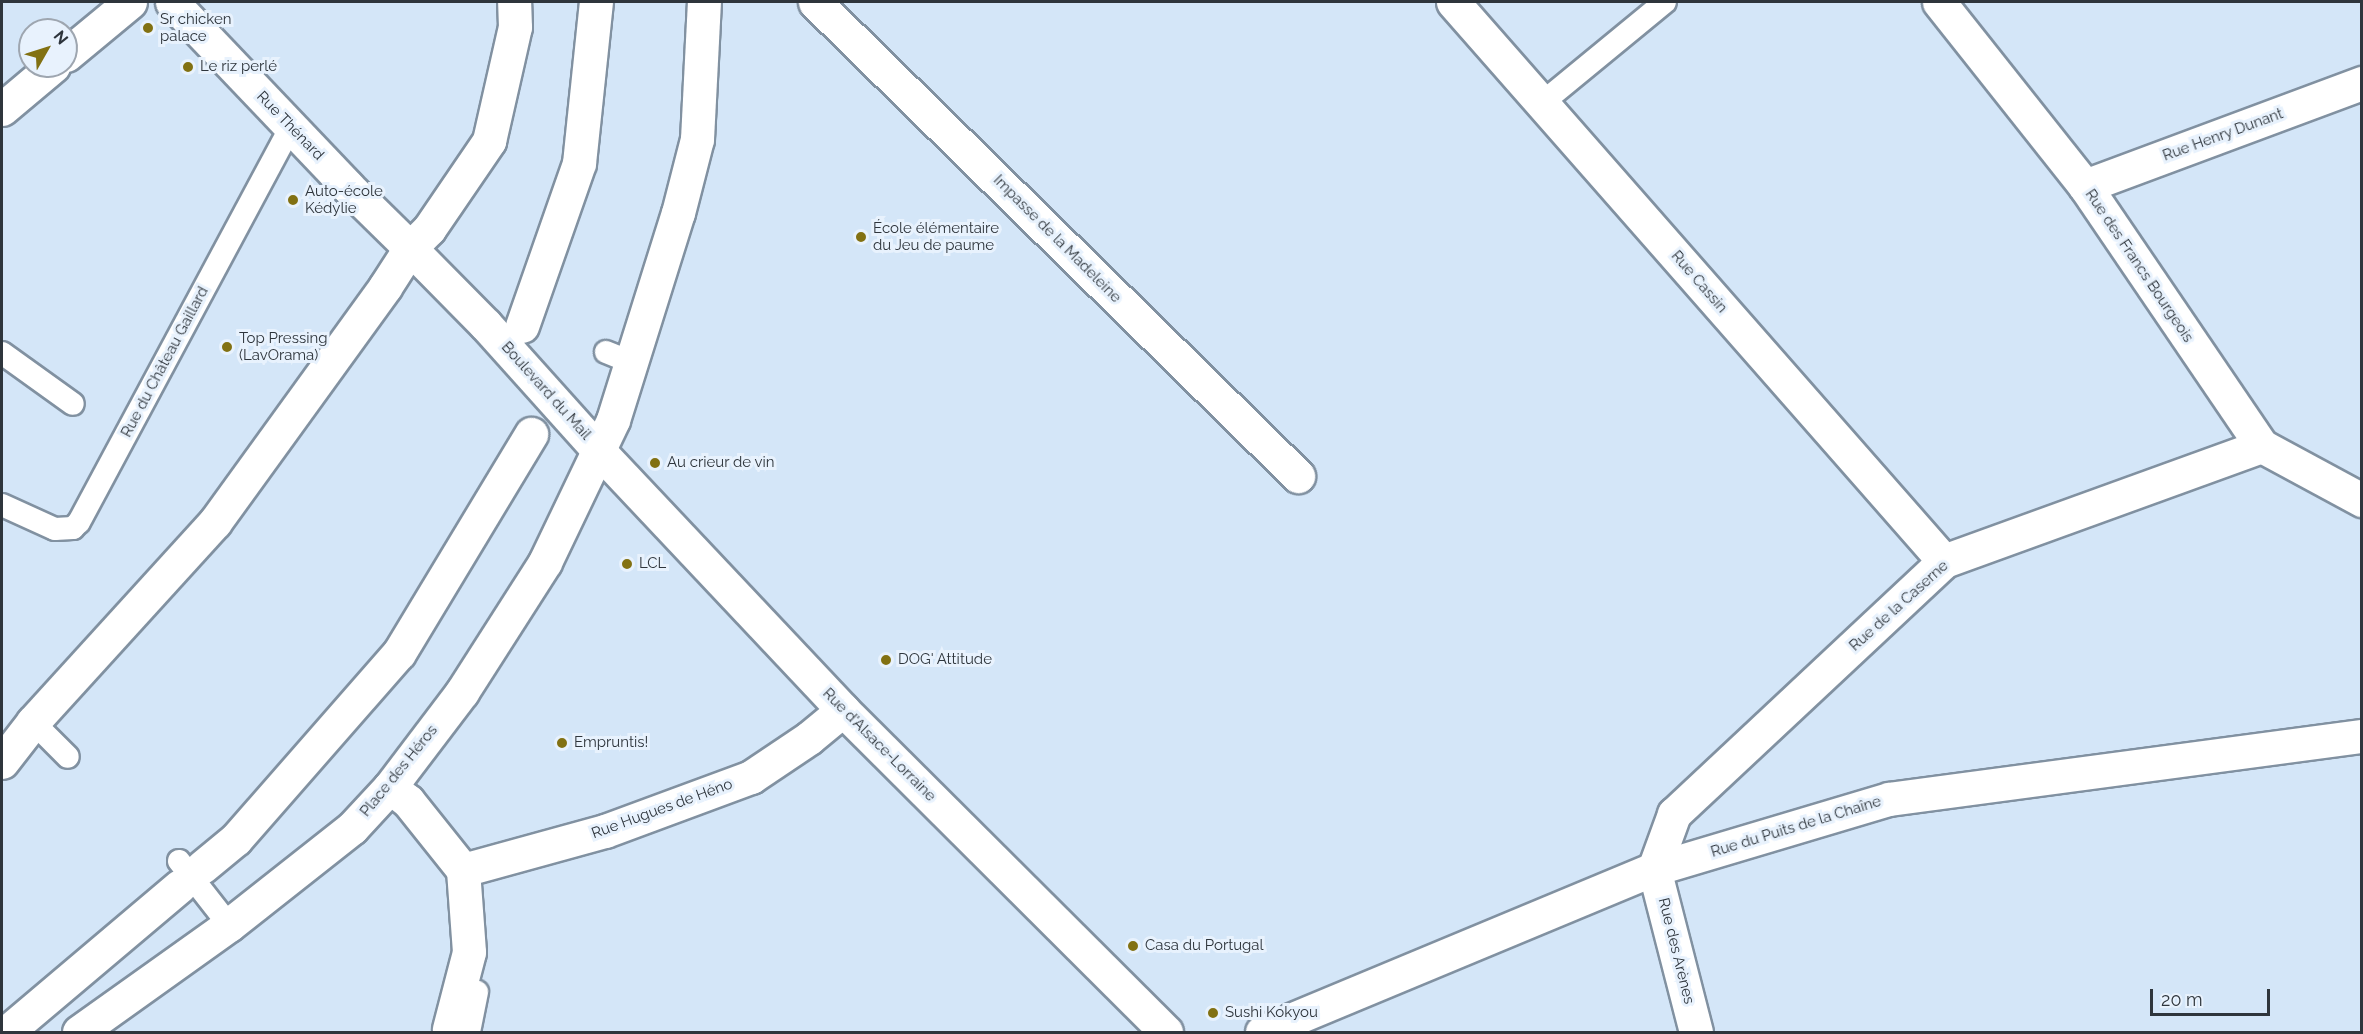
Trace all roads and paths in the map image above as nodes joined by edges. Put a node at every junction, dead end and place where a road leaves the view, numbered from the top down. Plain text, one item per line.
1 (130, 2) edge
2 (172, 2) edge
3 (514, 2) edge
4 (596, 2) edge
5 (704, 2) edge
6 (815, 2) edge
7 (1453, 2) edge
8 (1665, 2) edge
9 (1939, 2) edge
10 (78, 45) edge
11 (39, 78) edge
12 (2361, 83) edge
13 (1542, 103) junction
14 (2, 109) edge
15 (291, 126) junction
16 (2085, 186) junction
17 (410, 248) junction
18 (522, 327) dead end
19 (2, 353) edge
20 (73, 404) dead end
21 (531, 434) dead end
22 (2262, 446) junction
23 (599, 451) junction
24 (1298, 477) dead end
25 (2361, 500) edge
26 (2, 505) edge
27 (1944, 561) junction
28 (843, 710) junction
29 (33, 722) junction
30 (2361, 736) edge
31 (68, 757) dead end
32 (2, 762) edge
33 (390, 787) junction
34 (1654, 869) junction
35 (463, 870) junction
36 (187, 871) junction
37 (229, 925) junction
38 (477, 992) dead end
39 (19, 1029) edge
40 (455, 1031) edge
41 (79, 1032) edge
42 (1166, 1032) edge
43 (1262, 1032) edge
44 (1696, 1032) edge

1 - 10 street
2 - 15 street, Rue Thénard
3 - 17 street
4 - 18 street, Boulevard du Mail
5 - 23 street, Boulevard du Mail
6 - 24 street, Impasse de la Madeleine
7 - 13 street, Rue Cassin
8 - 13 lane
9 - 16 street, Rue des Francs Bourgeois
11 - 14 street
12 - 16 street, Rue Henry Dunant
13 - 27 street, Rue Cassin
15 - 17 street, Rue Thénard
15 - 26 lane, Rue du Château Gaillard
16 - 22 street, Rue des Francs Bourgeois
17 - 23 street, Boulevard du Mail
17 - 29 street
19 - 20 lane
21 - 36 street
22 - 25 street, Rue des Francs Bourgeois
22 - 27 street, Rue de la Caserne
23 - 28 street, Rue d'Alsace-Lorraine
23 - 33 street, Place des Héros
27 - 34 street, Rue de la Caserne
28 - 35 street, Rue Hugues de Héno
28 - 42 street, Rue d'Alsace-Lorraine
29 - 31 lane
29 - 32 street
30 - 34 street, Rue du Puits de la Chaîne
33 - 35 street
33 - 37 street, Place des Héros
34 - 43 street, Rue du Puits de la Chaîne
34 - 44 street, Rue des Arènes
35 - 40 street
36 - 37 lane
36 - 39 street
37 - 41 street, Place des Héros
38 - 40 lane

